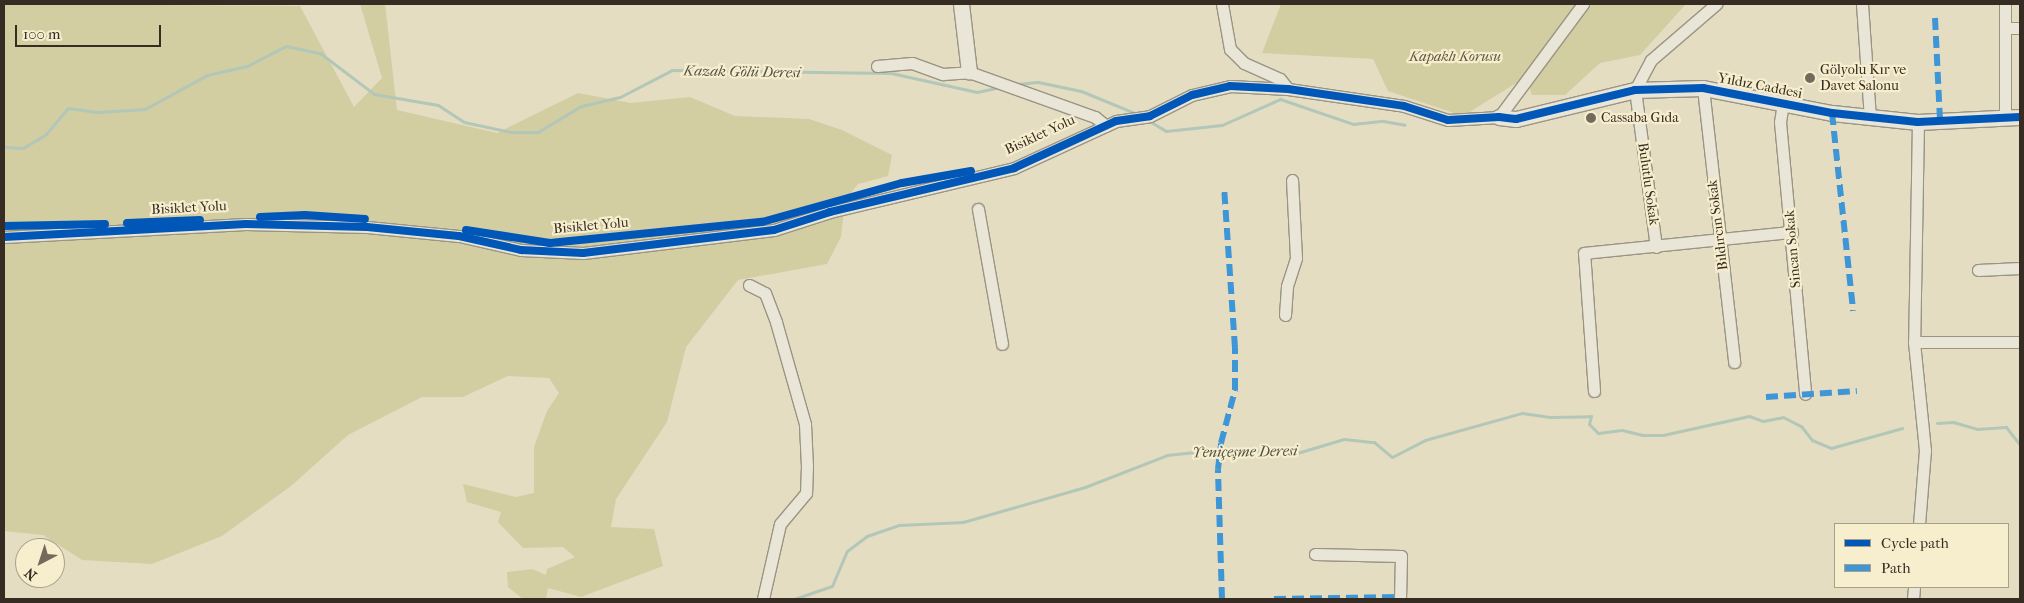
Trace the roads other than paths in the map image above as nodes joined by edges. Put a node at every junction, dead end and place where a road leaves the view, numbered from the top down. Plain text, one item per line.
1 (961, 4) edge
2 (1222, 4) edge
3 (1583, 4) edge
4 (1716, 4) edge
5 (1862, 4) edge
6 (2005, 4) edge
7 (2006, 28) junction
8 (2020, 28) edge
9 (877, 66) dead end
10 (969, 72) junction
11 (1703, 88) junction
12 (1288, 89) junction
13 (1635, 90) junction
14 (1783, 103) junction
15 (1499, 117) junction
16 (1870, 117) junction
17 (2005, 117) junction
18 (2020, 117) edge
19 (1918, 122) junction
20 (1106, 126) junction
21 (1292, 180) dead end
22 (978, 209) dead end
23 (1792, 232) junction
24 (4, 237) edge
25 (1720, 241) junction
26 (1656, 247) junction
27 (2020, 268) edge
28 (1978, 270) dead end
29 (749, 285) dead end
30 (1284, 315) dead end
31 (1914, 342) junction
32 (2020, 342) edge
33 (1002, 344) dead end
34 (1734, 362) dead end
35 (1594, 391) dead end
36 (1804, 394) dead end
37 (1919, 523) edge
38 (1315, 554) dead end
39 (763, 599) edge
40 (1400, 599) edge

1 - 10 street
2 - 12 street
3 - 15 street
4 - 13 street
5 - 16 street
6 - 7 street
7 - 8 street
7 - 17 street
9 - 10 street
10 - 20 street
11 - 13 street, Yıldız Caddesi
11 - 14 street, Yıldız Caddesi
11 - 25 street, Bıldırcın Sokak
12 - 15 street
12 - 20 street
13 - 15 street, Yıldız Caddesi
13 - 26 street, Bulutlu Sokak
14 - 16 street, Yıldız Caddesi
14 - 23 street, Sincan Sokak
16 - 19 street, Yıldız Caddesi
17 - 18 street, Yıldız Caddesi
17 - 19 street, Yıldız Caddesi
19 - 31 street
20 - 24 street
21 - 30 street
22 - 33 street
23 - 25 street
23 - 36 street, Sincan Sokak
25 - 26 street
25 - 34 street, Bıldırcın Sokak
26 - 35 street
27 - 28 street
29 - 39 street
31 - 32 street
31 - 37 street
38 - 40 street

